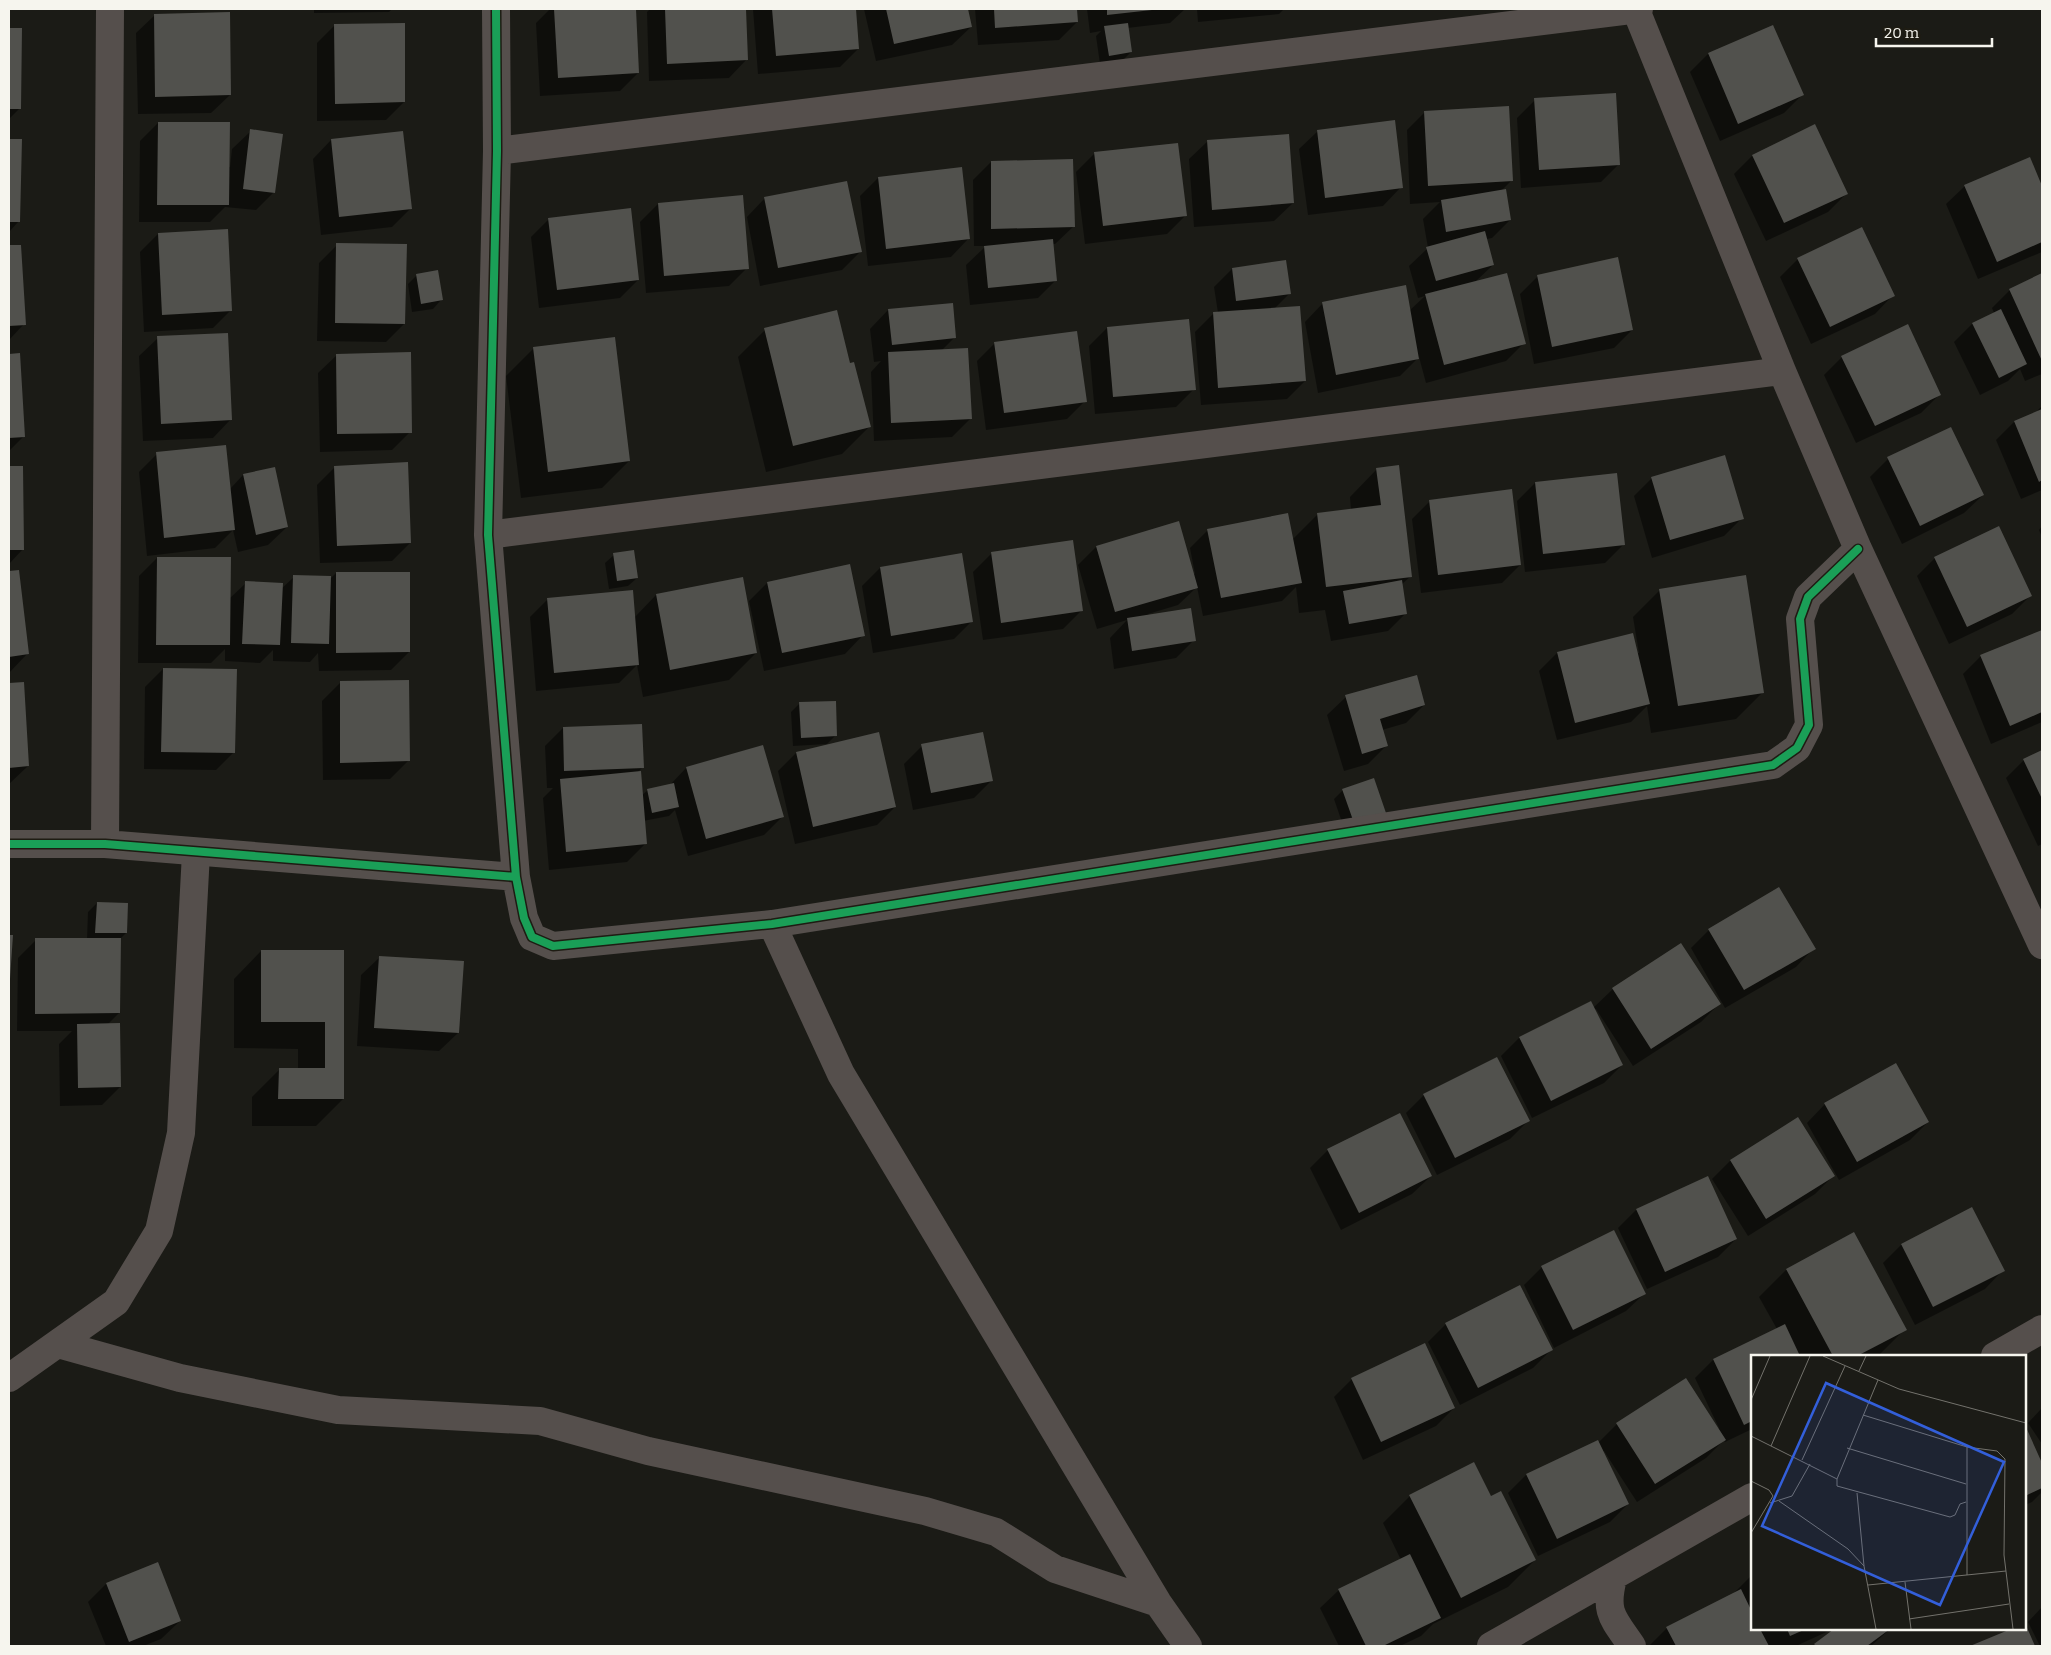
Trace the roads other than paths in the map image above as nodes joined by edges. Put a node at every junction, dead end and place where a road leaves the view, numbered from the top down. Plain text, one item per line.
1 (110, 9) edge
2 (496, 9) edge
3 (1637, 9) edge
4 (497, 151) junction
5 (1782, 370) junction
6 (488, 536) junction
7 (1858, 549) junction
8 (9, 844) edge
9 (105, 844) junction
10 (196, 853) junction
11 (516, 877) junction
12 (772, 924) junction
13 (2042, 945) edge
14 (2042, 1329) edge
15 (58, 1344) junction
16 (1997, 1355) edge
17 (9, 1378) edge
18 (1751, 1498) edge
19 (1613, 1578) junction
20 (1158, 1603) junction
21 (1188, 1646) edge
22 (1491, 1646) edge
23 (1632, 1646) edge

1 - 9 street
2 - 4 street
3 - 4 street
3 - 5 street
4 - 6 street
5 - 6 street
5 - 7 street
6 - 11 street
7 - 12 street
7 - 13 street
8 - 9 street
9 - 10 street
10 - 11 street
10 - 15 street
11 - 12 street
12 - 20 street
14 - 16 street
15 - 17 street
15 - 20 street
18 - 19 street
19 - 22 street
19 - 23 street
20 - 21 street

